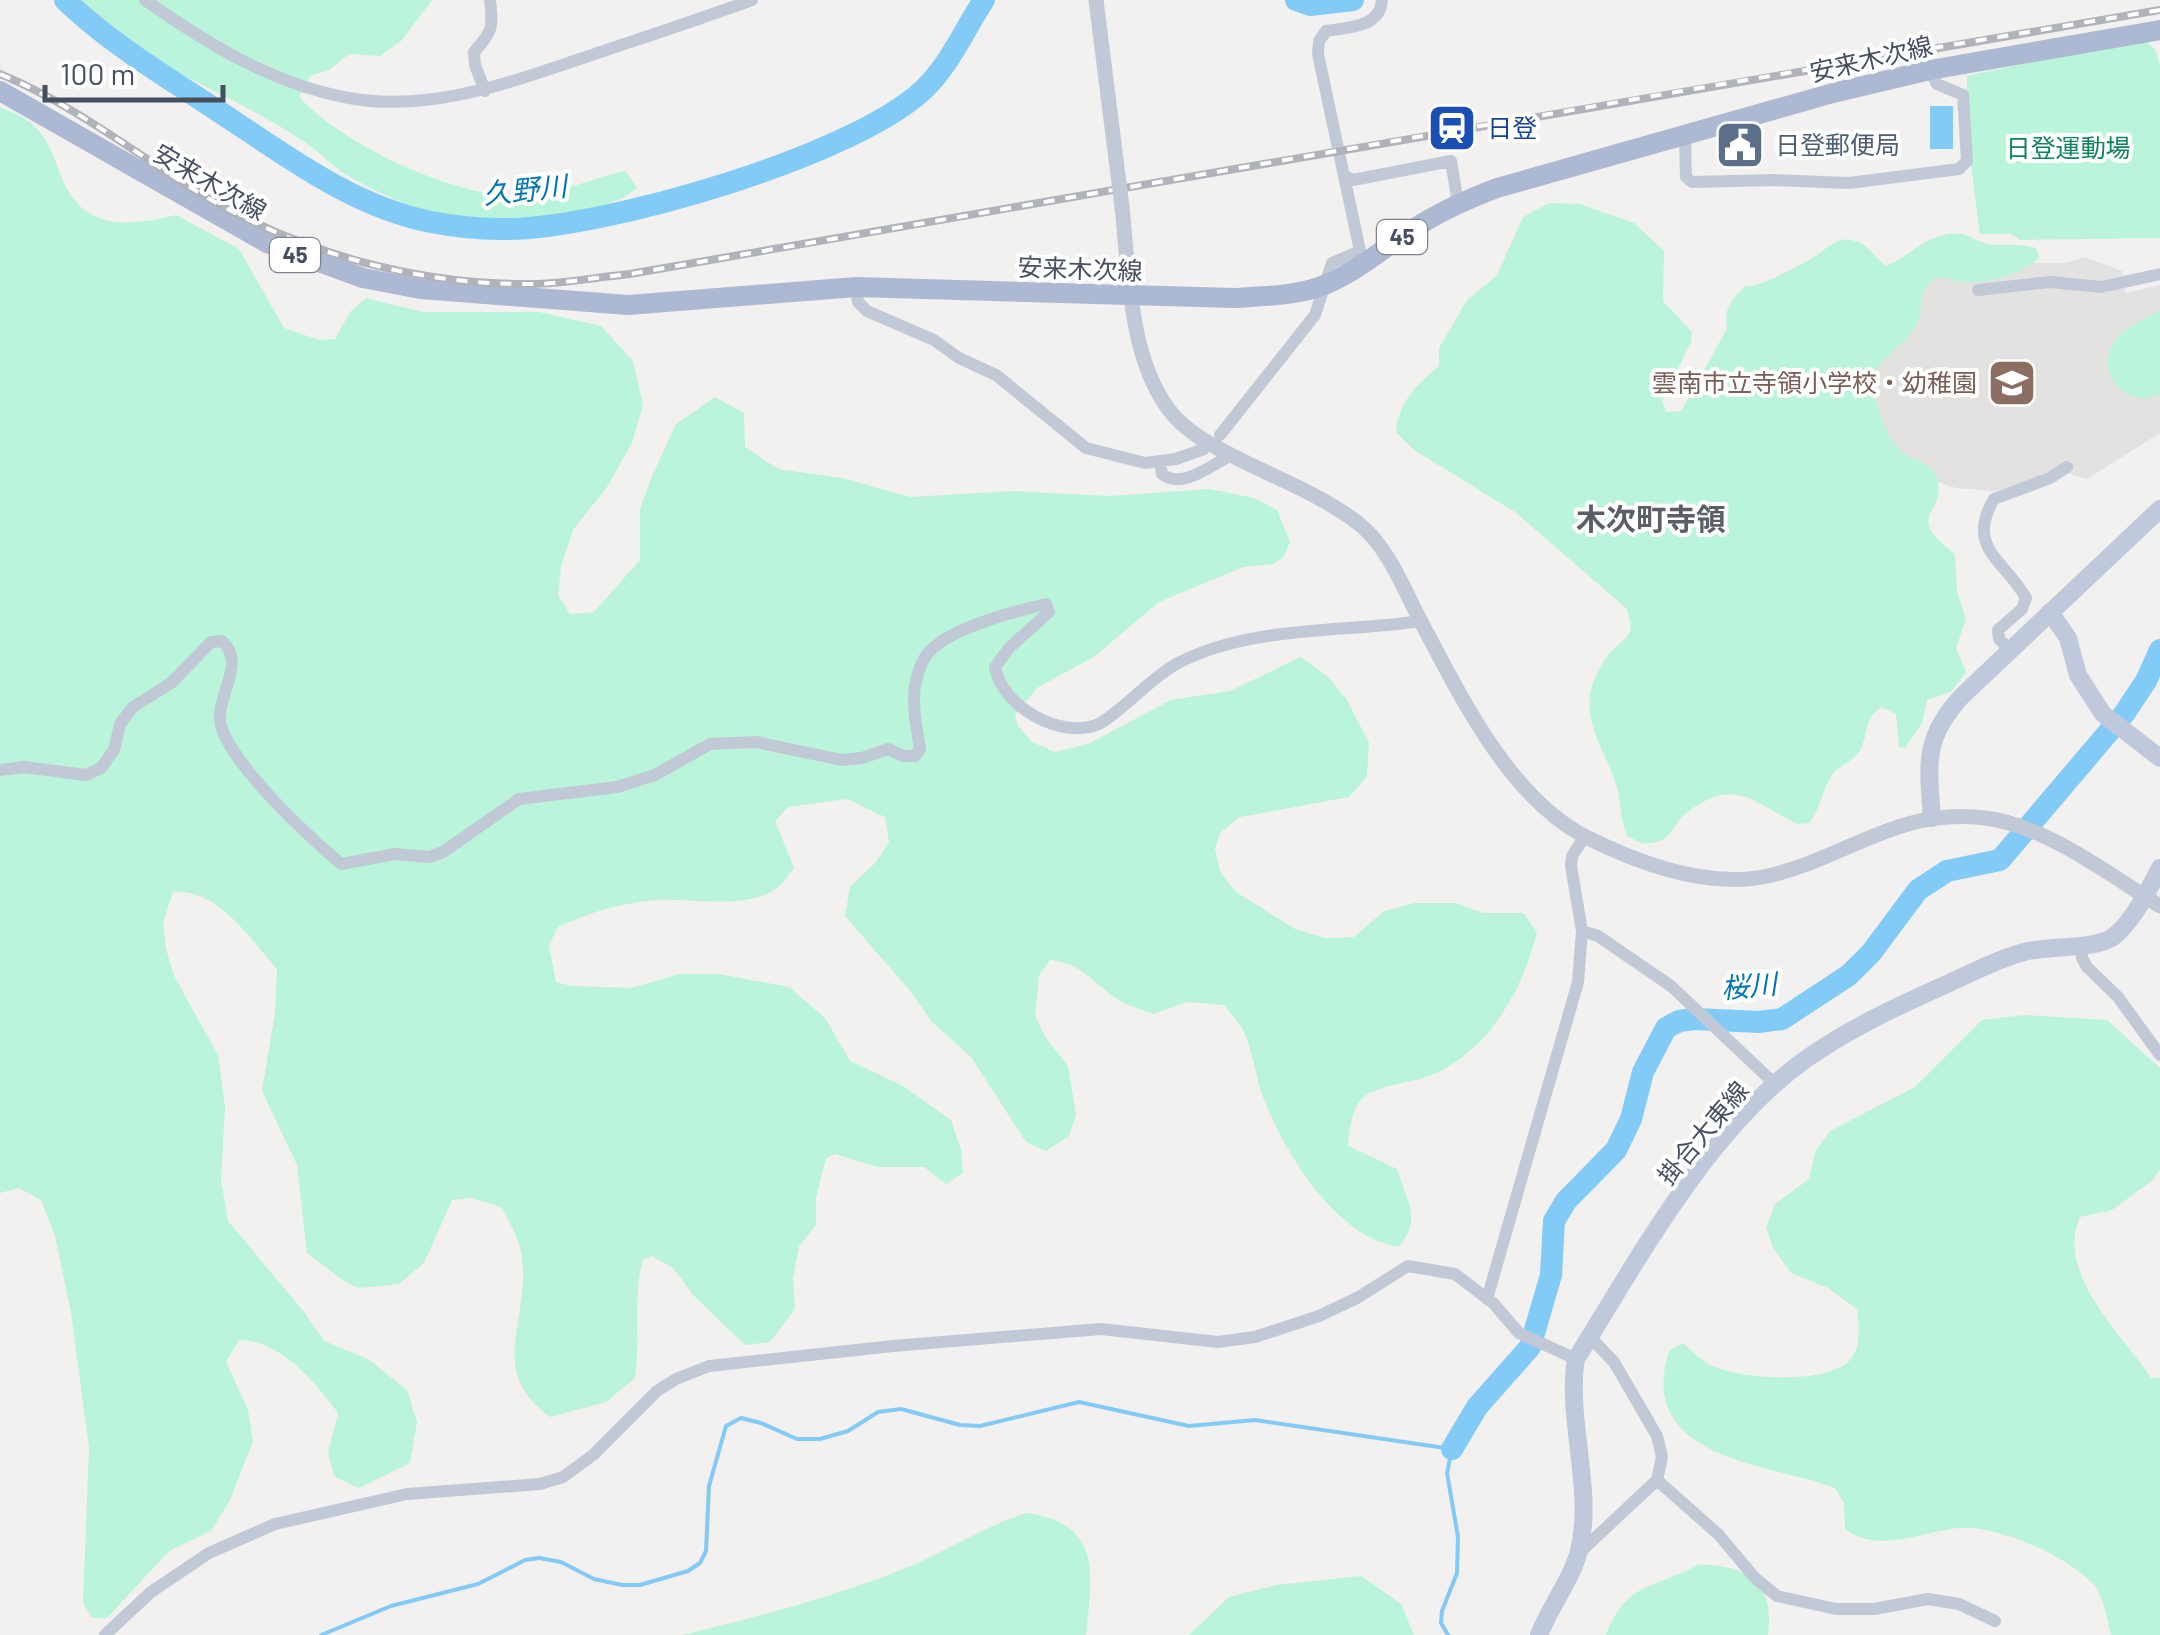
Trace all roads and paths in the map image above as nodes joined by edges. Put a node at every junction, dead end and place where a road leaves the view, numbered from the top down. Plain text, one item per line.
1 (145, 0) edge
2 (490, 0) edge
3 (752, 0) edge
4 (1096, 0) edge
5 (1382, 3) edge
6 (2160, 30) edge
7 (1930, 70) junction
8 (0, 91) edge
9 (485, 91) junction
10 (1685, 135) junction
11 (1346, 177) junction
12 (1458, 203) junction
13 (2160, 274) edge
14 (1325, 285) junction
15 (856, 287) junction
16 (1978, 290) dead end
17 (1132, 296) junction
18 (1220, 436) dead end
19 (1204, 449) dead end
20 (1231, 455) junction
21 (1160, 462) junction
22 (2066, 466) dead end
23 (2160, 509) edge
24 (2050, 612) junction
25 (1421, 621) junction
26 (2010, 650) junction
27 (2160, 758) edge
28 (0, 770) edge
29 (1932, 818) junction
30 (1585, 836) junction
31 (2160, 868) edge
32 (2143, 896) junction
33 (2160, 906) edge
34 (1582, 931) junction
35 (2082, 946) junction
36 (2160, 1055) edge
37 (1776, 1084) junction
38 (1487, 1298) junction
39 (1590, 1337) junction
40 (1576, 1359) junction
41 (1657, 1480) junction
42 (1578, 1554) junction
43 (1995, 1621) dead end
44 (105, 1635) edge
45 (1539, 1635) edge

1 - 9 street
2 - 9 street
3 - 9 street
4 - 17 street, bridge
5 - 11 street
6 - 7 main road, 安来木次線 / 45
7 - 10 main road, 安来木次線 / 45
7 - 10 street
8 - 15 main road, 安来木次線 / 45
10 - 12 main road, 安来木次線 / 45
11 - 12 street
11 - 14 street
12 - 14 main road, 安来木次線 / 45
13 - 16 street
14 - 17 main road, 安来木次線 / 45
14 - 18 street
15 - 17 main road, 安来木次線 / 45
15 - 21 street
17 - 20 street
19 - 21 street
20 - 21 street
20 - 25 street
22 - 26 street
23 - 24 main road
24 - 26 main road
24 - 27 main road
25 - 28 street
25 - 30 street
26 - 29 main road
29 - 30 street
29 - 32 street
30 - 34 street
31 - 32 main road, 掛合大東線
32 - 33 street
32 - 35 main road, 掛合大東線
34 - 37 street
34 - 38 street
35 - 36 street
35 - 37 main road, 掛合大東線
37 - 39 main road, 掛合大東線
38 - 40 street
38 - 44 street
39 - 40 main road, 掛合大東線
39 - 41 street
40 - 42 main road
41 - 42 street
41 - 43 street
42 - 45 main road

